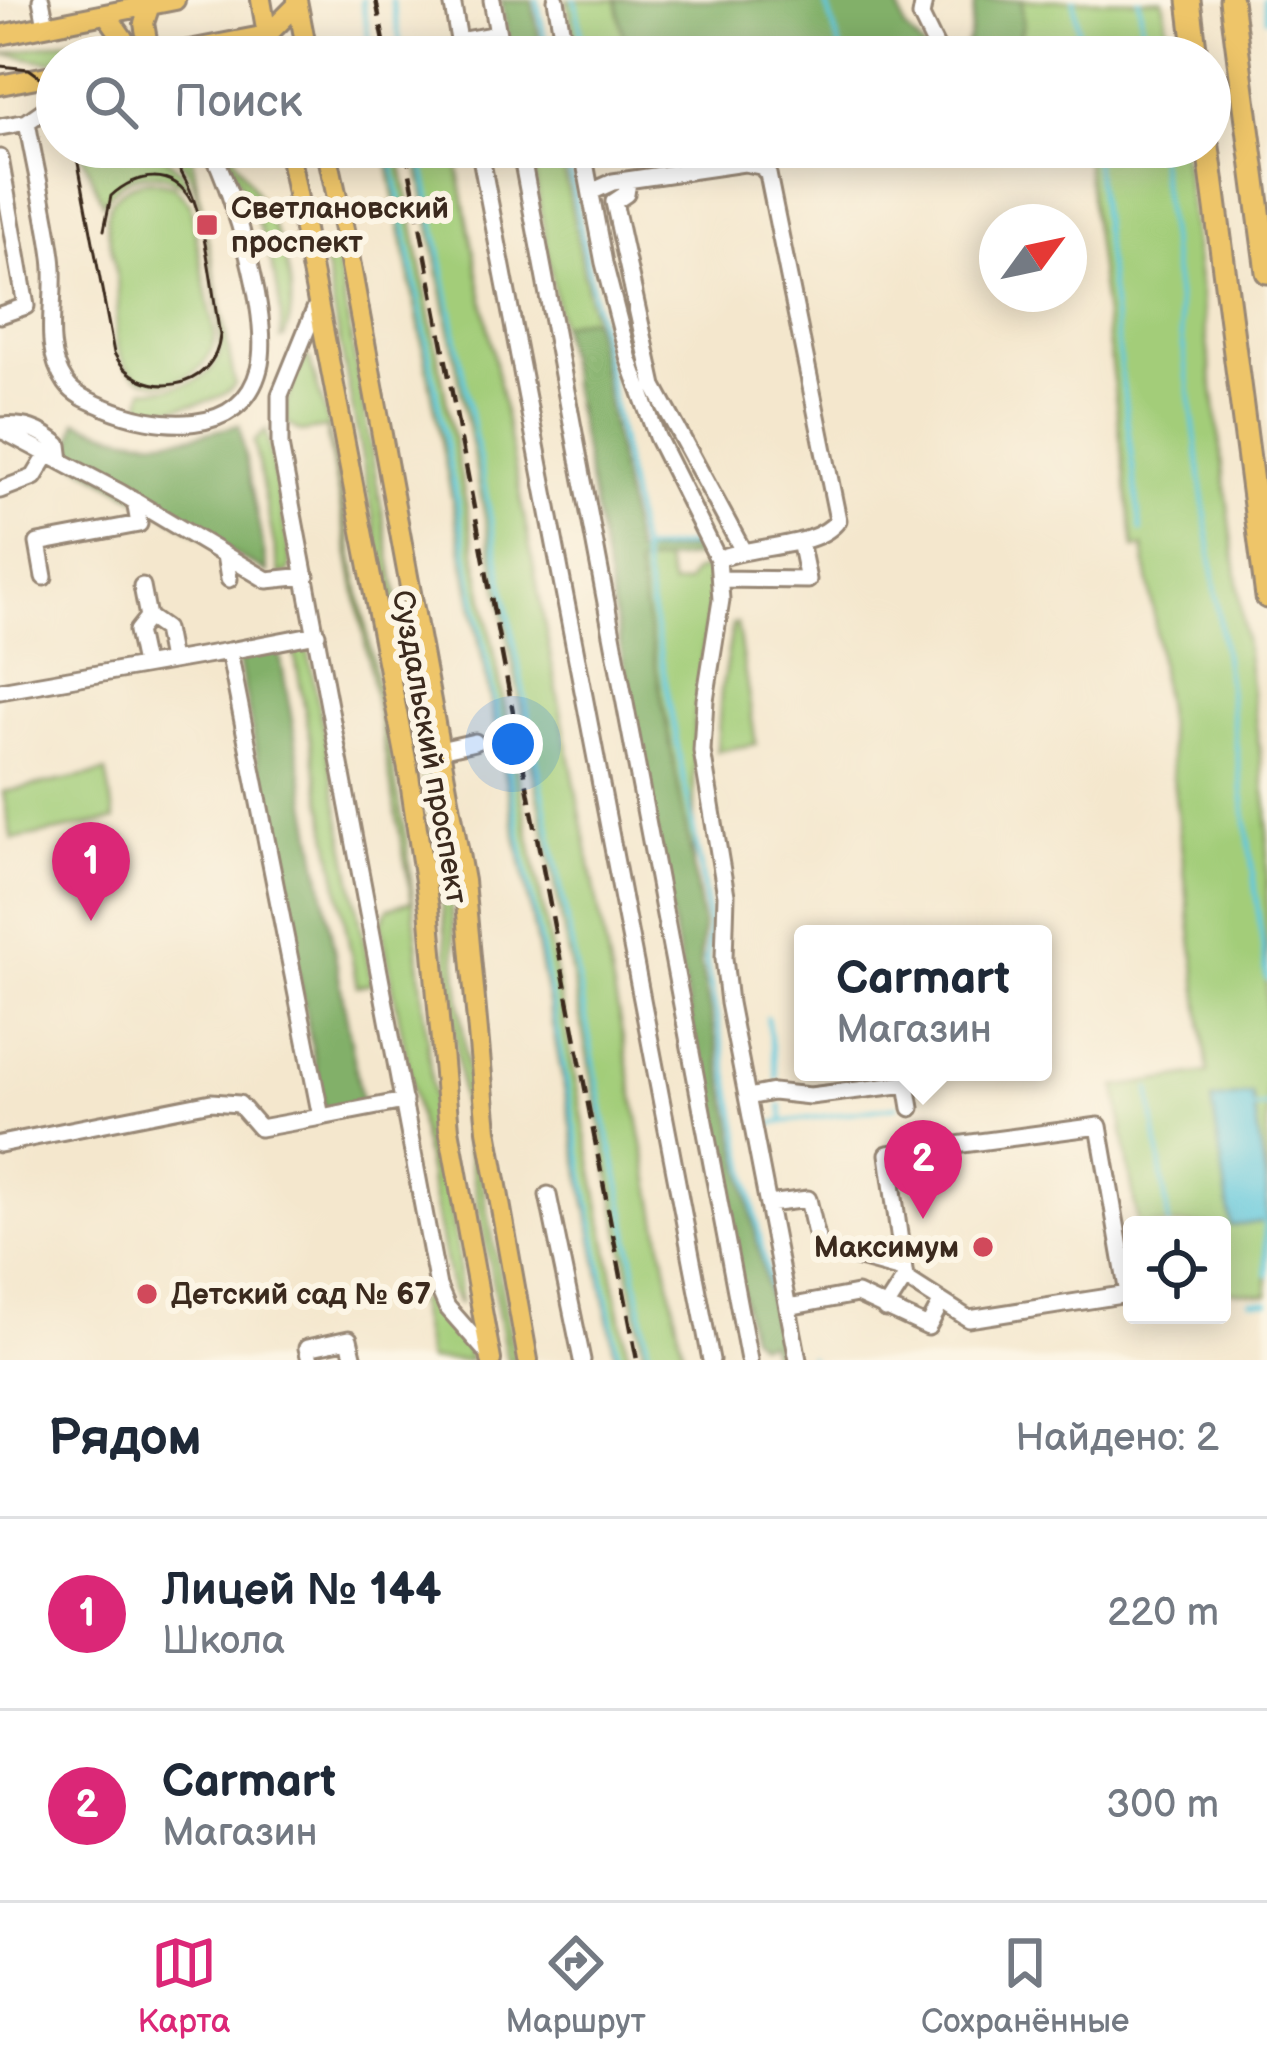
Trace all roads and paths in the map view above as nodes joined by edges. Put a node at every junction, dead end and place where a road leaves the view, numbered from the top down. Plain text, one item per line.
1 (41, 0) edge
2 (175, 0) edge
3 (261, 0) edge
4 (452, 0) edge
5 (492, 0) edge
6 (556, 0) edge
7 (924, 0) edge
8 (1189, 0) edge
9 (1232, 0) edge
10 (294, 2) edge
11 (150, 5) junction
12 (106, 14) junction
13 (46, 25) junction
14 (498, 34) joint
15 (0, 35) edge
16 (267, 35) junction
17 (122, 36) edge
18 (147, 36) edge
19 (262, 36) edge
20 (303, 36) edge
21 (459, 36) edge
22 (493, 36) edge
23 (562, 36) edge
24 (931, 36) edge
25 (1193, 36) edge
26 (36, 78) edge
27 (0, 85) edge
28 (36, 115) edge
29 (26, 122) junction
30 (0, 127) edge
31 (0, 158) edge
32 (218, 168) edge
33 (292, 168) edge
34 (331, 168) edge
35 (482, 168) edge
36 (524, 168) edge
37 (586, 168) edge
38 (714, 168) edge
39 (763, 168) edge
40 (1211, 168) edge
41 (628, 182) junction
42 (591, 192) junction
43 (1267, 272) edge
44 (316, 304) junction
45 (0, 315) edge
46 (0, 428) edge
47 (54, 458) junction
48 (0, 490) edge
49 (135, 501) junction
50 (800, 541) junction
51 (742, 549) junction
52 (225, 555) junction
53 (718, 559) junction
54 (306, 576) junction
55 (44, 578) dead end
56 (229, 579) dead end
57 (720, 579) junction
58 (142, 586) dead end
59 (1267, 597) edge
60 (148, 616) junction
61 (317, 634) junction
62 (229, 651) junction
63 (171, 659) junction
64 (144, 664) junction
65 (0, 691) edge
66 (476, 742) dead end
67 (440, 751) junction
68 (748, 1097) junction
69 (404, 1102) junction
70 (911, 1108) dead end
71 (321, 1117) junction
72 (0, 1144) edge
73 (548, 1195) dead end
74 (768, 1204) junction
75 (903, 1274) junction
76 (941, 1303) junction
77 (788, 1306) junction
78 (885, 1309) junction
79 (491, 1358) edge
80 (310, 1360) edge
81 (354, 1360) edge
82 (528, 1360) edge
83 (582, 1360) edge
84 (711, 1360) edge
85 (749, 1360) edge
86 (798, 1360) edge

1 - 13 street
2 - 11 main road
3 - 16 main road
4 - 21 street
5 - 14 street
6 - 23 street
7 - 24 street
8 - 25 highway
9 - 43 highway
10 - 16 main road
10 - 20 main road
11 - 12 main road
11 - 18 main road
12 - 13 main road
12 - 17 main road
13 - 15 main road
14 - 22 street
16 - 19 main road
26 - 27 main road
28 - 29 street
29 - 30 street
29 - 32 street
31 - 45 street
33 - 44 main road, Суздальский проспект
34 - 67 main road, Суздальский проспект
35 - 84 street
36 - 85 street
37 - 42 street
38 - 41 street
39 - 50 street
40 - 59 highway
41 - 42 street
41 - 51 street
42 - 53 street
44 - 54 street
44 - 79 main road, Суздальский проспект
46 - 47 street
47 - 48 street
47 - 49 street
49 - 52 street
49 - 55 street
50 - 51 street
50 - 57 street
51 - 53 street
52 - 54 street
52 - 56 street
53 - 57 street
54 - 61 street
57 - 68 street
58 - 60 street
60 - 63 street
60 - 64 street
61 - 62 street
61 - 69 street
62 - 63 street
62 - 71 street
63 - 64 street
64 - 65 street
66 - 67 street
67 - 82 main road, Суздальский проспект
68 - 70 street
68 - 74 street
69 - 71 street
69 - 79 street
71 - 72 street
73 - 83 street
74 - 75 street
74 - 77 street
75 - 76 street
75 - 76 street
75 - 78 street
76 - 78 street
77 - 78 street
77 - 86 street
80 - 81 street

